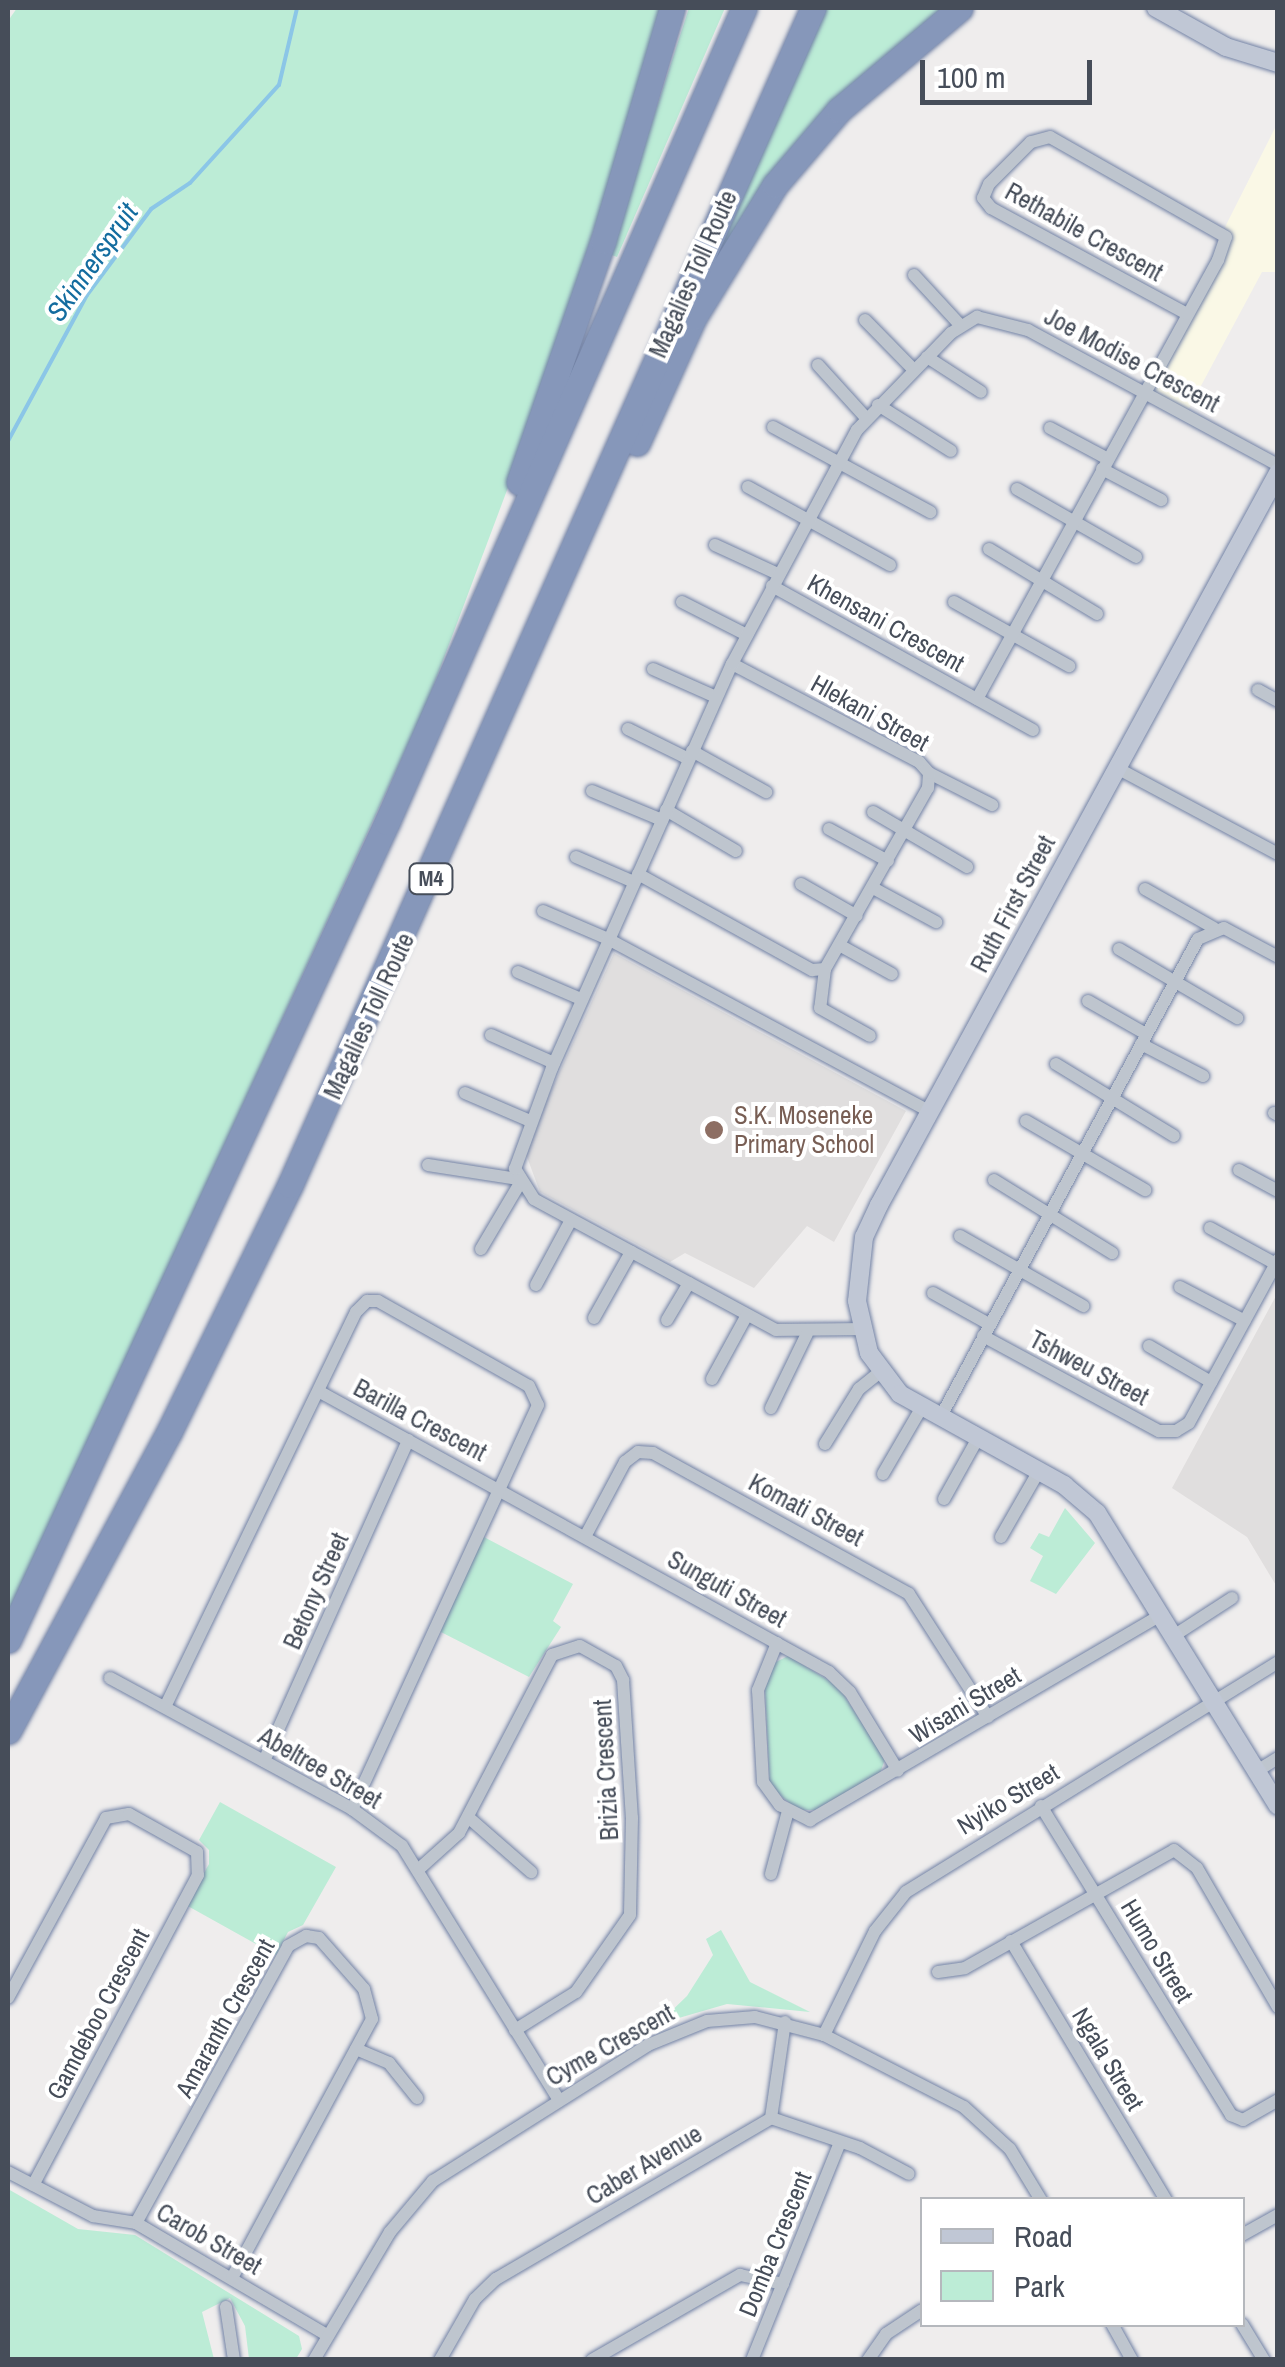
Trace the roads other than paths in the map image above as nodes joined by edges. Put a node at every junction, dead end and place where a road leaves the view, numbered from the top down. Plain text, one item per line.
1 (672, 8) edge
2 (744, 8) edge
3 (813, 8) edge
4 (960, 8) edge
5 (1156, 8) edge
6 (1278, 66) edge
7 (914, 275) dead end
8 (1187, 314) junction
9 (865, 320) dead end
10 (960, 326) junction
11 (927, 357) junction
12 (818, 365) dead end
13 (914, 370) junction
14 (981, 392) dead end
15 (1144, 393) junction
16 (878, 405) junction
17 (866, 418) junction
18 (773, 427) dead end
19 (1050, 428) dead end
20 (951, 451) dead end
21 (836, 462) junction
22 (1105, 464) junction
23 (1278, 465) edge
24 (1278, 473) edge
25 (748, 488) dead end
26 (1018, 489) dead end
27 (1162, 500) dead end
28 (930, 512) dead end
29 (806, 520) junction
30 (1074, 522) junction
31 (714, 545) dead end
32 (989, 549) dead end
33 (1136, 557) dead end
34 (890, 565) dead end
35 (1043, 578) junction
36 (775, 580) junction
37 (682, 602) dead end
38 (954, 602) dead end
39 (1097, 614) dead end
40 (747, 636) junction
41 (1011, 636) junction
42 (732, 664) junction
43 (1069, 666) dead end
44 (653, 669) dead end
45 (1258, 690) dead end
46 (716, 698) junction
47 (977, 698) junction
48 (1278, 701) edge
49 (628, 730) dead end
50 (1033, 730) dead end
51 (691, 755) junction
52 (1115, 768) junction
53 (929, 773) junction
54 (592, 791) dead end
55 (766, 792) dead end
56 (992, 805) dead end
57 (873, 812) dead end
58 (664, 815) junction
59 (388, 822) junction
60 (829, 829) dead end
61 (905, 830) junction
62 (736, 851) dead end
63 (1278, 854) edge
64 (576, 857) dead end
65 (888, 862) junction
66 (967, 867) dead end
67 (437, 868) junction
68 (636, 878) junction
69 (801, 884) dead end
70 (873, 888) junction
71 (1145, 889) dead end
72 (543, 911) dead end
73 (857, 916) junction
74 (936, 922) dead end
75 (1214, 928) junction
76 (608, 939) junction
77 (841, 946) junction
78 (1119, 949) dead end
79 (1278, 957) edge
80 (824, 969) junction
81 (518, 972) dead end
82 (892, 974) dead end
83 (1174, 984) junction
84 (581, 1000) junction
85 (1088, 1001) dead end
86 (1237, 1018) dead end
87 (490, 1036) dead end
88 (870, 1036) dead end
89 (1144, 1039) junction
90 (554, 1063) junction
91 (1056, 1064) dead end
92 (1202, 1076) dead end
93 (465, 1093) dead end
94 (1111, 1099) junction
95 (929, 1111) junction
96 (530, 1121) junction
97 (1026, 1121) dead end
98 (1174, 1136) dead end
99 (1082, 1154) junction
100 (428, 1165) dead end
101 (1240, 1170) dead end
102 (994, 1180) dead end
103 (519, 1181) junction
104 (1144, 1190) dead end
105 (1278, 1191) edge
106 (1049, 1213) junction
107 (571, 1220) junction
108 (1210, 1228) dead end
109 (960, 1236) dead end
110 (480, 1249) dead end
111 (631, 1252) junction
112 (1112, 1253) dead end
113 (1277, 1262) edge
114 (1019, 1269) junction
115 (536, 1284) dead end
116 (689, 1284) junction
117 (1180, 1287) dead end
118 (933, 1293) dead end
119 (1083, 1306) dead end
120 (748, 1315) junction
121 (594, 1318) dead end
122 (667, 1320) dead end
123 (1244, 1321) junction
124 (860, 1329) junction
125 (986, 1330) junction
126 (807, 1334) junction
127 (1149, 1346) dead end
128 (880, 1372) junction
129 (712, 1378) dead end
130 (1212, 1382) junction
131 (320, 1392) junction
132 (922, 1407) junction
133 (770, 1408) dead end
134 (940, 1418) junction
135 (978, 1438) junction
136 (408, 1440) junction
137 (825, 1444) dead end
138 (1039, 1471) junction
139 (883, 1474) dead end
140 (497, 1486) junction
141 (944, 1499) dead end
142 (586, 1535) junction
143 (1001, 1536) dead end
144 (1232, 1598) dead end
145 (1162, 1614) junction
146 (1174, 1635) junction
147 (8, 1640) edge
148 (777, 1643) junction
149 (1278, 1662) edge
150 (110, 1678) dead end
151 (1215, 1700) junction
152 (165, 1707) junction
153 (988, 1716) junction
154 (8, 1731) edge
155 (1278, 1758) edge
156 (264, 1761) junction
157 (1256, 1770) junction
158 (898, 1772) junction
159 (1040, 1806) junction
160 (1278, 1806) edge
161 (352, 1809) junction
162 (788, 1811) junction
163 (468, 1817) junction
164 (419, 1869) junction
165 (530, 1872) dead end
166 (771, 1874) dead end
167 (1094, 1892) junction
168 (1011, 1942) junction
169 (938, 1972) dead end
170 (8, 1998) edge
171 (1278, 2006) edge
172 (785, 2022) junction
173 (515, 2030) junction
174 (824, 2035) junction
175 (356, 2049) junction
176 (416, 2098) dead end
177 (558, 2099) junction
178 (1278, 2100) edge
179 (772, 2118) junction
180 (839, 2144) junction
181 (8, 2172) edge
182 (910, 2174) dead end
183 (33, 2185) junction
184 (1039, 2197) edge
185 (1164, 2197) edge
186 (1278, 2215) edge
187 (136, 2223) junction
188 (1245, 2233) edge
189 (232, 2278) junction
190 (783, 2284) junction
191 (226, 2307) dead end
192 (920, 2311) edge
193 (1114, 2327) edge
194 (1244, 2327) edge
195 (327, 2336) junction
196 (234, 2360) edge
197 (314, 2360) edge
198 (440, 2360) edge
199 (592, 2360) edge
200 (752, 2360) edge
201 (868, 2360) edge
202 (1132, 2360) edge
203 (1264, 2360) edge

1 - 59 highway
2 - 59 highway, M4
3 - 67 highway, Magalies Toll Route / M4
4 - 67 highway
5 - 6 street
7 - 10 street
8 - 8 street, Rethabile Crescent
8 - 15 street, Rethabile Crescent
9 - 13 street
10 - 11 street
10 - 15 street, Joe Modise Crescent
11 - 13 street
11 - 14 street
12 - 17 street
13 - 16 street
15 - 22 street, Khensani Crescent
15 - 23 street, Joe Modise Crescent
16 - 17 street
16 - 20 street
17 - 21 street
18 - 21 street
19 - 22 street
21 - 28 street
21 - 29 street
22 - 27 street
22 - 30 street, Khensani Crescent
24 - 52 street, Ruth First Street
25 - 29 street
26 - 30 street
29 - 34 street
29 - 36 street
30 - 33 street
30 - 35 street, Khensani Crescent
31 - 36 street
32 - 35 street
35 - 39 street
35 - 41 street, Khensani Crescent
36 - 40 street
36 - 47 street, Khensani Crescent
37 - 40 street
38 - 41 street, Khensani Crescent
40 - 42 street
41 - 43 street, Khensani Crescent
41 - 47 street, Khensani Crescent
42 - 46 street
42 - 53 street, Hlekani Street
44 - 46 street
45 - 48 street
46 - 51 street
47 - 50 street, Khensani Crescent
49 - 51 street
51 - 55 street
51 - 58 street
52 - 63 street
52 - 95 street, Ruth First Street
53 - 56 street
53 - 61 street, Hlekani Street
54 - 58 street
57 - 61 street
58 - 62 street
58 - 68 street
59 - 147 highway, M4
60 - 65 street
61 - 65 street, Hlekani Street
61 - 66 street
64 - 68 street
65 - 70 street, Hlekani Street
67 - 154 highway, Magalies Toll Route / M4
68 - 76 street
68 - 80 street
69 - 73 street
70 - 73 street, Hlekani Street
70 - 74 street
71 - 75 street
72 - 76 street
73 - 77 street, Hlekani Street
75 - 79 street
75 - 83 street
76 - 84 street
76 - 95 street
77 - 80 street, Hlekani Street
77 - 82 street
78 - 83 street
80 - 88 street
81 - 84 street
83 - 86 street
83 - 89 street
84 - 90 street
85 - 89 street
87 - 90 street
89 - 92 street
89 - 94 street
90 - 96 street
91 - 94 street
93 - 96 street
94 - 98 street
94 - 99 street
95 - 124 street, Ruth First Street
96 - 103 street
97 - 99 street
99 - 104 street
99 - 106 street
100 - 103 street
101 - 105 street
102 - 106 street
103 - 107 street
103 - 110 street
106 - 112 street
106 - 114 street
107 - 111 street
107 - 115 street
108 - 113 street
109 - 114 street
111 - 116 street
111 - 121 street
113 - 123 street
114 - 119 street
114 - 125 street
116 - 120 street
116 - 122 street
117 - 123 street
118 - 125 street, Tshweu Street
120 - 126 street
120 - 129 street
123 - 130 street
124 - 126 street
124 - 128 street, Ruth First Street
125 - 130 street, Tshweu Street
125 - 134 street
126 - 133 street
127 - 130 street
128 - 132 street, Ruth First Street
128 - 137 street
131 - 136 street, Barilla Crescent
131 - 140 street
131 - 152 street, Barilla Crescent
132 - 134 street, Ruth First Street
132 - 139 street
134 - 135 street, Ruth First Street
135 - 138 street, Ruth First Street
135 - 141 street
136 - 140 street, Barilla Crescent
136 - 156 street, Betony Street
138 - 143 street
138 - 145 street, Ruth First Street
140 - 142 street, Sunguti Street
140 - 161 street, Barilla Crescent
142 - 148 street, Sunguti Street
142 - 153 street, Komati Street
144 - 146 street
145 - 146 street, Ruth First Street
145 - 153 street, Wisani Street
146 - 151 street, Ruth First Street
148 - 158 street, Sunguti Street
148 - 162 street
149 - 151 street, Nyiko Street
150 - 152 street, Abeltree Street
151 - 157 street, Ruth First Street
151 - 159 street, Nyiko Street
152 - 156 street, Abeltree Street
153 - 158 street, Wisani Street
155 - 157 street
156 - 161 street, Abeltree Street
157 - 160 street, Ruth First Street
158 - 162 street, Wisani Street
159 - 167 street, Humo Street
159 - 174 street, Nyiko Street
161 - 164 street, Abeltree Street
162 - 166 street
163 - 164 street, Brizia Crescent
163 - 165 street
163 - 173 street, Brizia Crescent
164 - 173 street, Abeltree Street
167 - 168 street
167 - 171 street
167 - 178 street, Humo Street
168 - 169 street
168 - 185 street, Ngala Street
170 - 183 street, Gamdeboo Crescent
172 - 174 street, Cyme Crescent
172 - 177 street, Cyme Crescent
172 - 179 street
173 - 177 street, Abeltree Street
174 - 184 street, Cyme Crescent
175 - 176 street
175 - 187 street, Amaranth Crescent
175 - 189 street, Amaranth Crescent
177 - 195 street, Cyme Crescent
179 - 180 street
179 - 198 street, Caber Avenue
180 - 182 street
180 - 190 street, Domba Crescent
181 - 183 street, Carob Street
183 - 187 street, Carob Street
186 - 188 street
187 - 189 street, Carob Street
189 - 195 street, Carob Street
190 - 199 street
190 - 200 street, Domba Crescent
191 - 196 street
192 - 201 street
193 - 202 street
194 - 203 street
195 - 197 street, Cyme Crescent

